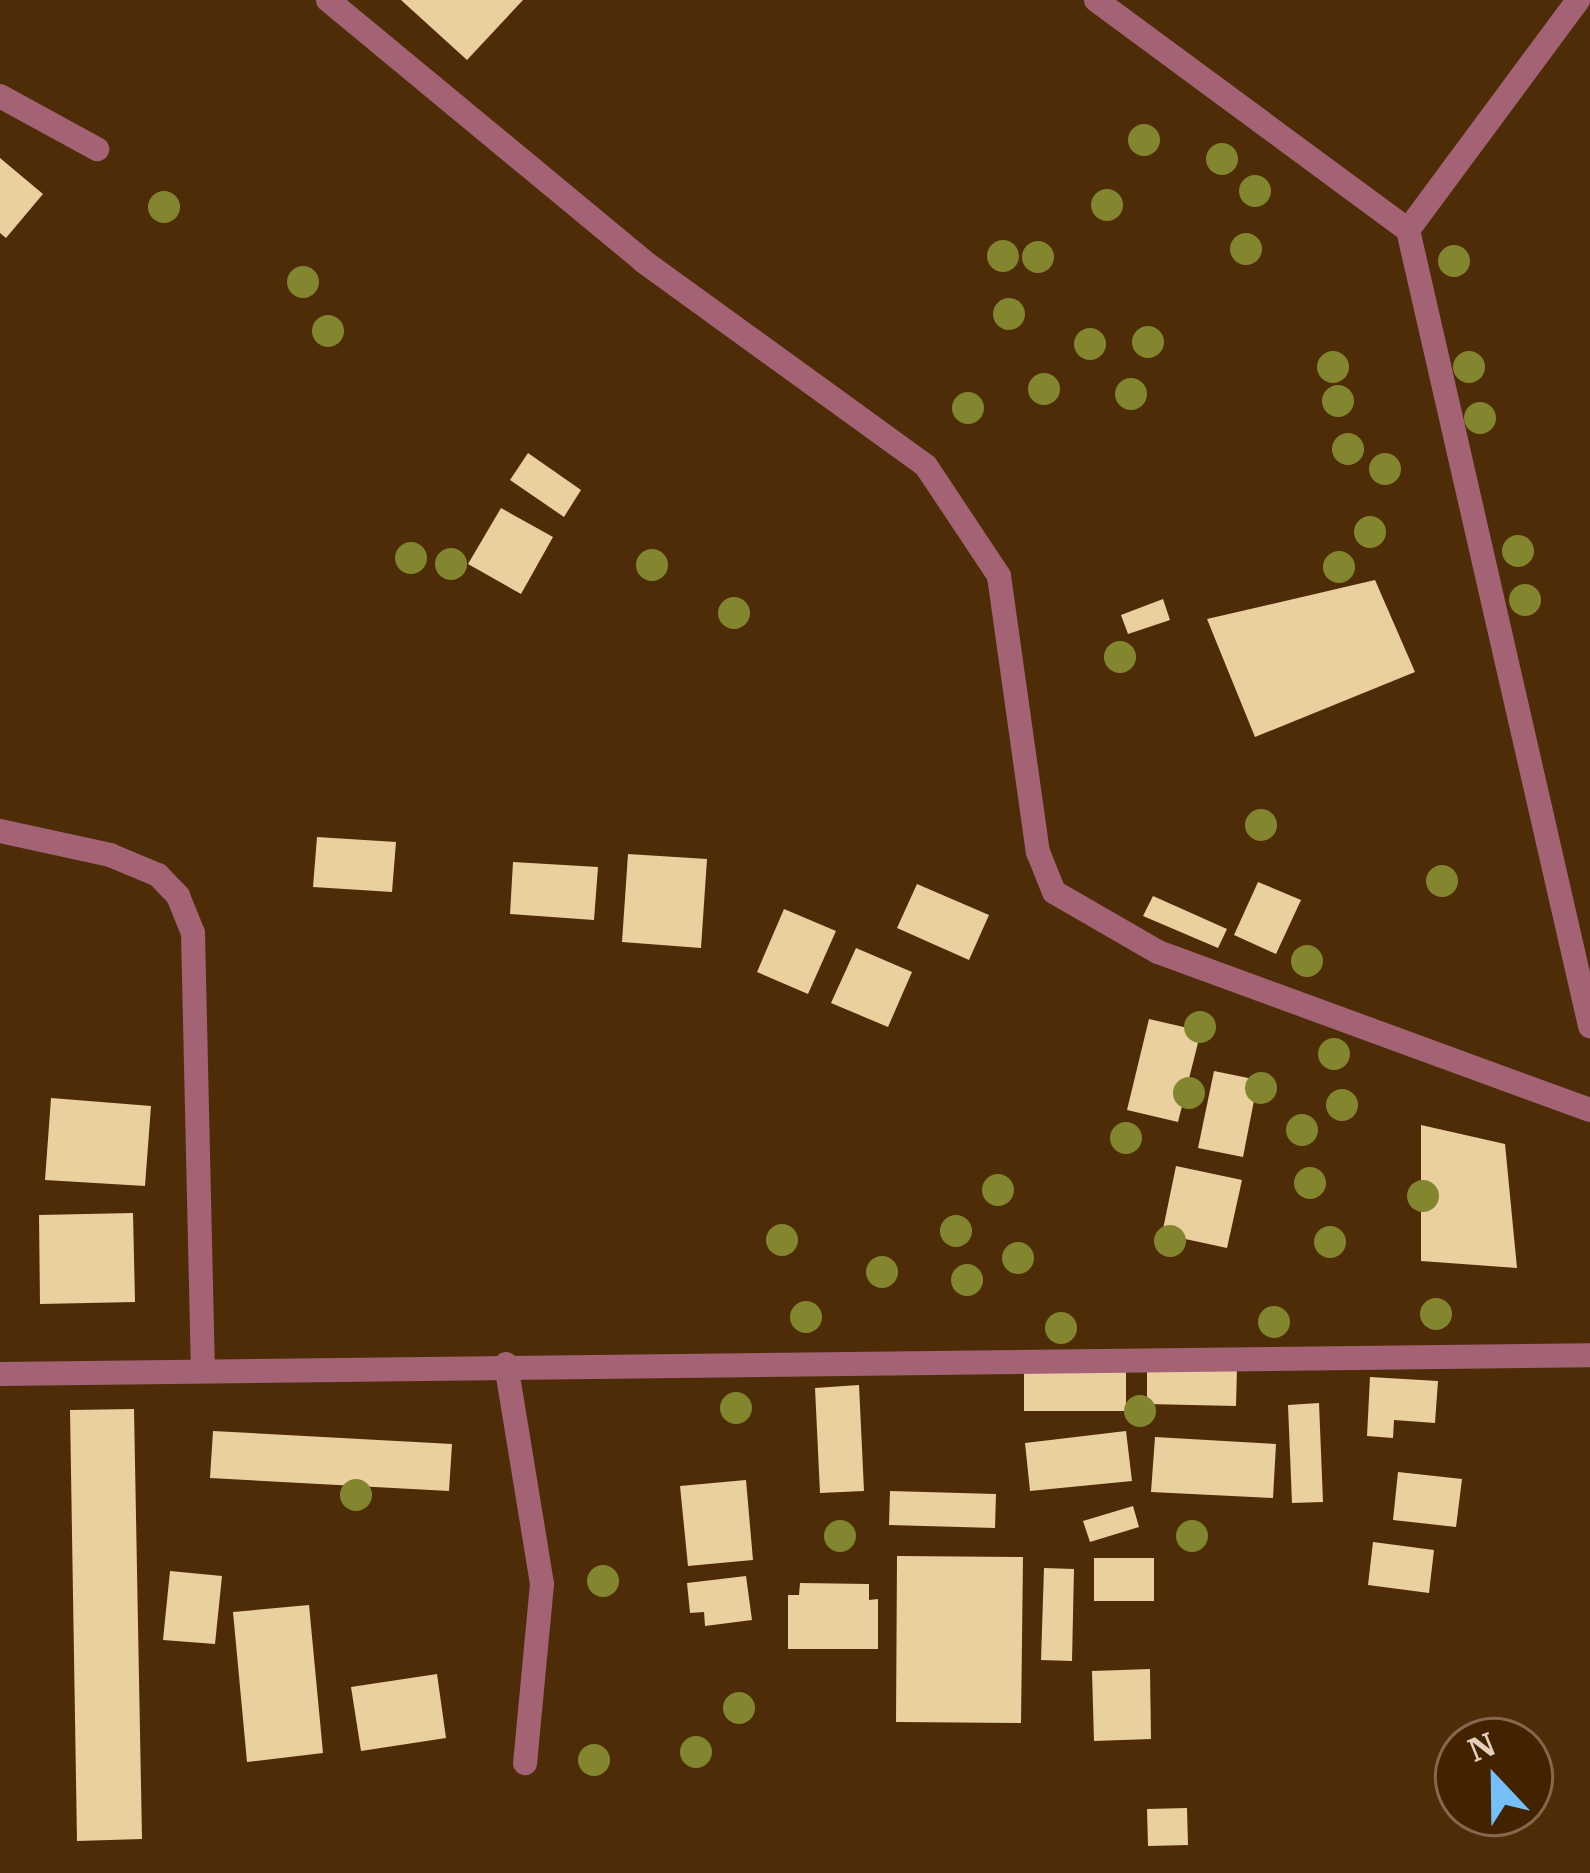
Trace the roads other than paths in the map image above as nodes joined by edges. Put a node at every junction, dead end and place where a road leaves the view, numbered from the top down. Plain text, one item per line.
1 (328, 0) edge
2 (1096, 0) edge
3 (1578, 0) edge
4 (0, 96) edge
5 (97, 148) dead end
6 (1408, 230) junction
7 (0, 831) edge
8 (1590, 1025) edge
9 (1590, 1110) edge
10 (1590, 1355) edge
11 (506, 1364) junction
12 (203, 1371) junction
13 (0, 1374) edge
14 (525, 1763) dead end

1 - 9 street
2 - 6 street
3 - 6 street
4 - 5 street
6 - 8 street
7 - 12 street
10 - 11 street
11 - 12 street
11 - 14 street
12 - 13 street

